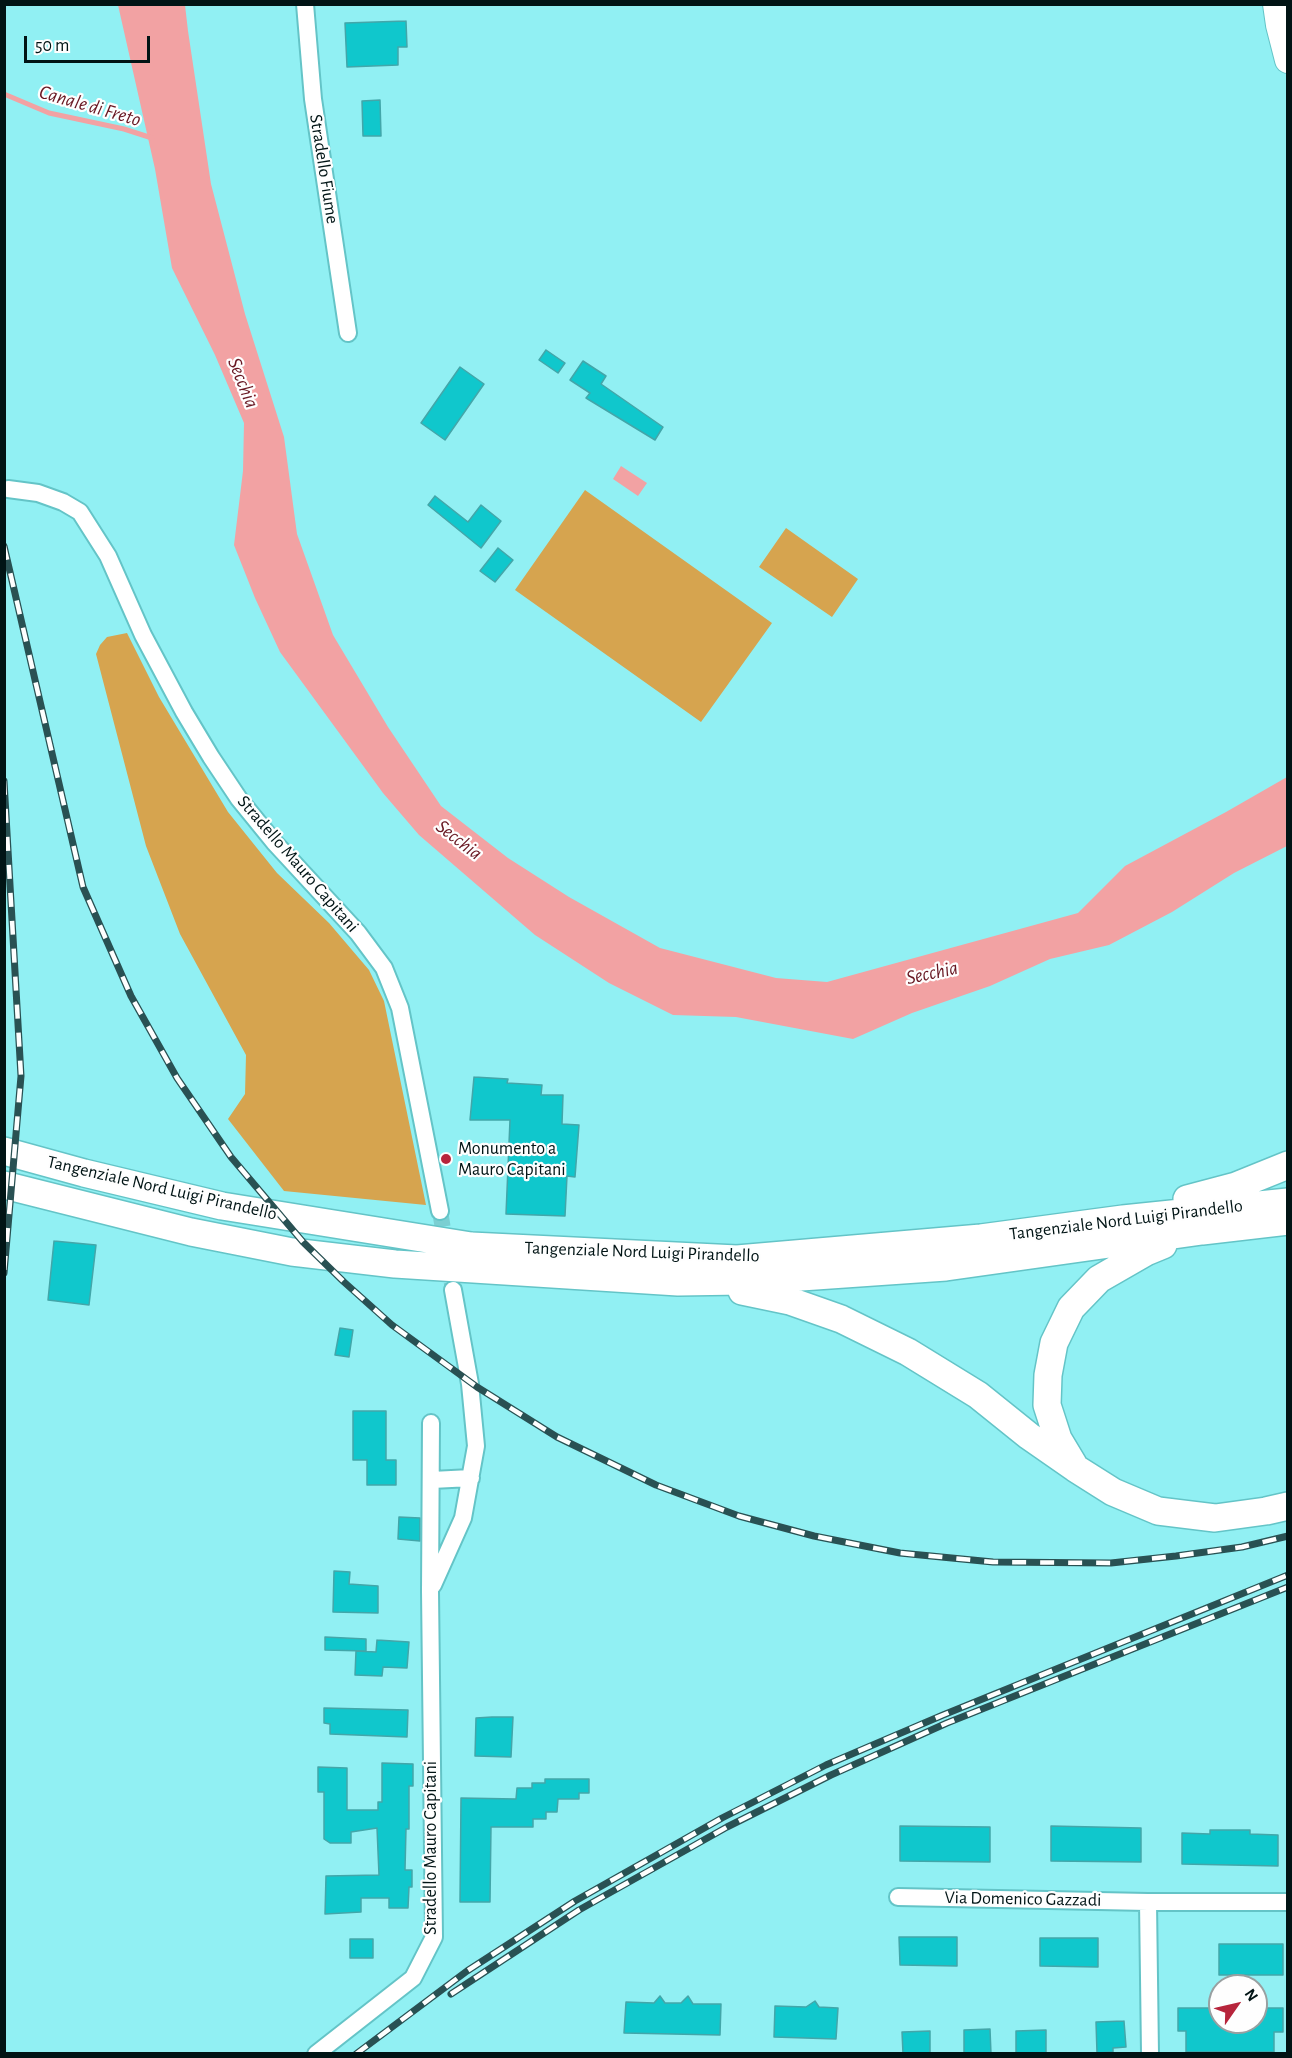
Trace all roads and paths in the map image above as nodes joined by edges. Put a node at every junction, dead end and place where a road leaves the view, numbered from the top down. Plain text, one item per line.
1 (305, 4) edge
2 (1276, 4) edge
3 (1287, 60) edge
4 (348, 333) dead end
5 (8, 489) dead end
6 (4, 1151) edge
7 (1287, 1165) edge
8 (4, 1185) edge
9 (1287, 1202) edge
10 (440, 1211) tunnel mouth
11 (1123, 1219) junction
12 (1287, 1221) edge
13 (1202, 1231) junction
14 (678, 1282) junction
15 (453, 1290) tunnel mouth
16 (431, 1423) dead end
17 (1075, 1468) junction
18 (471, 1478) junction
19 (432, 1480) junction
20 (1287, 1506) edge
21 (430, 1591) junction
22 (898, 1897) dead end
23 (1148, 1902) junction
24 (1287, 1902) edge
25 (316, 2054) edge
26 (1150, 2054) edge

1 - 4 street, Stradello Fiume
2 - 3 main road
5 - 10 street, Stradello Mauro Capitani
6 - 11 highway, Tangenziale Nord Luigi Pirandello
7 - 11 highway
8 - 14 highway, Tangenziale Nord Luigi Pirandello
9 - 11 highway, Tangenziale Nord Luigi Pirandello
12 - 13 highway, Tangenziale Nord Luigi Pirandello
13 - 14 highway, Tangenziale Nord Luigi Pirandello
13 - 17 highway
14 - 17 highway
15 - 18 street, Stradello Mauro Capitani
16 - 19 street, Stradello Mauro Capitani
17 - 20 highway
18 - 19 street
18 - 21 street, Stradello Mauro Capitani
19 - 21 street, Stradello Mauro Capitani
21 - 25 street, Stradello Mauro Capitani
22 - 23 street, Via Domenico Gazzadi
23 - 24 street, Via Domenico Gazzadi
23 - 26 street

